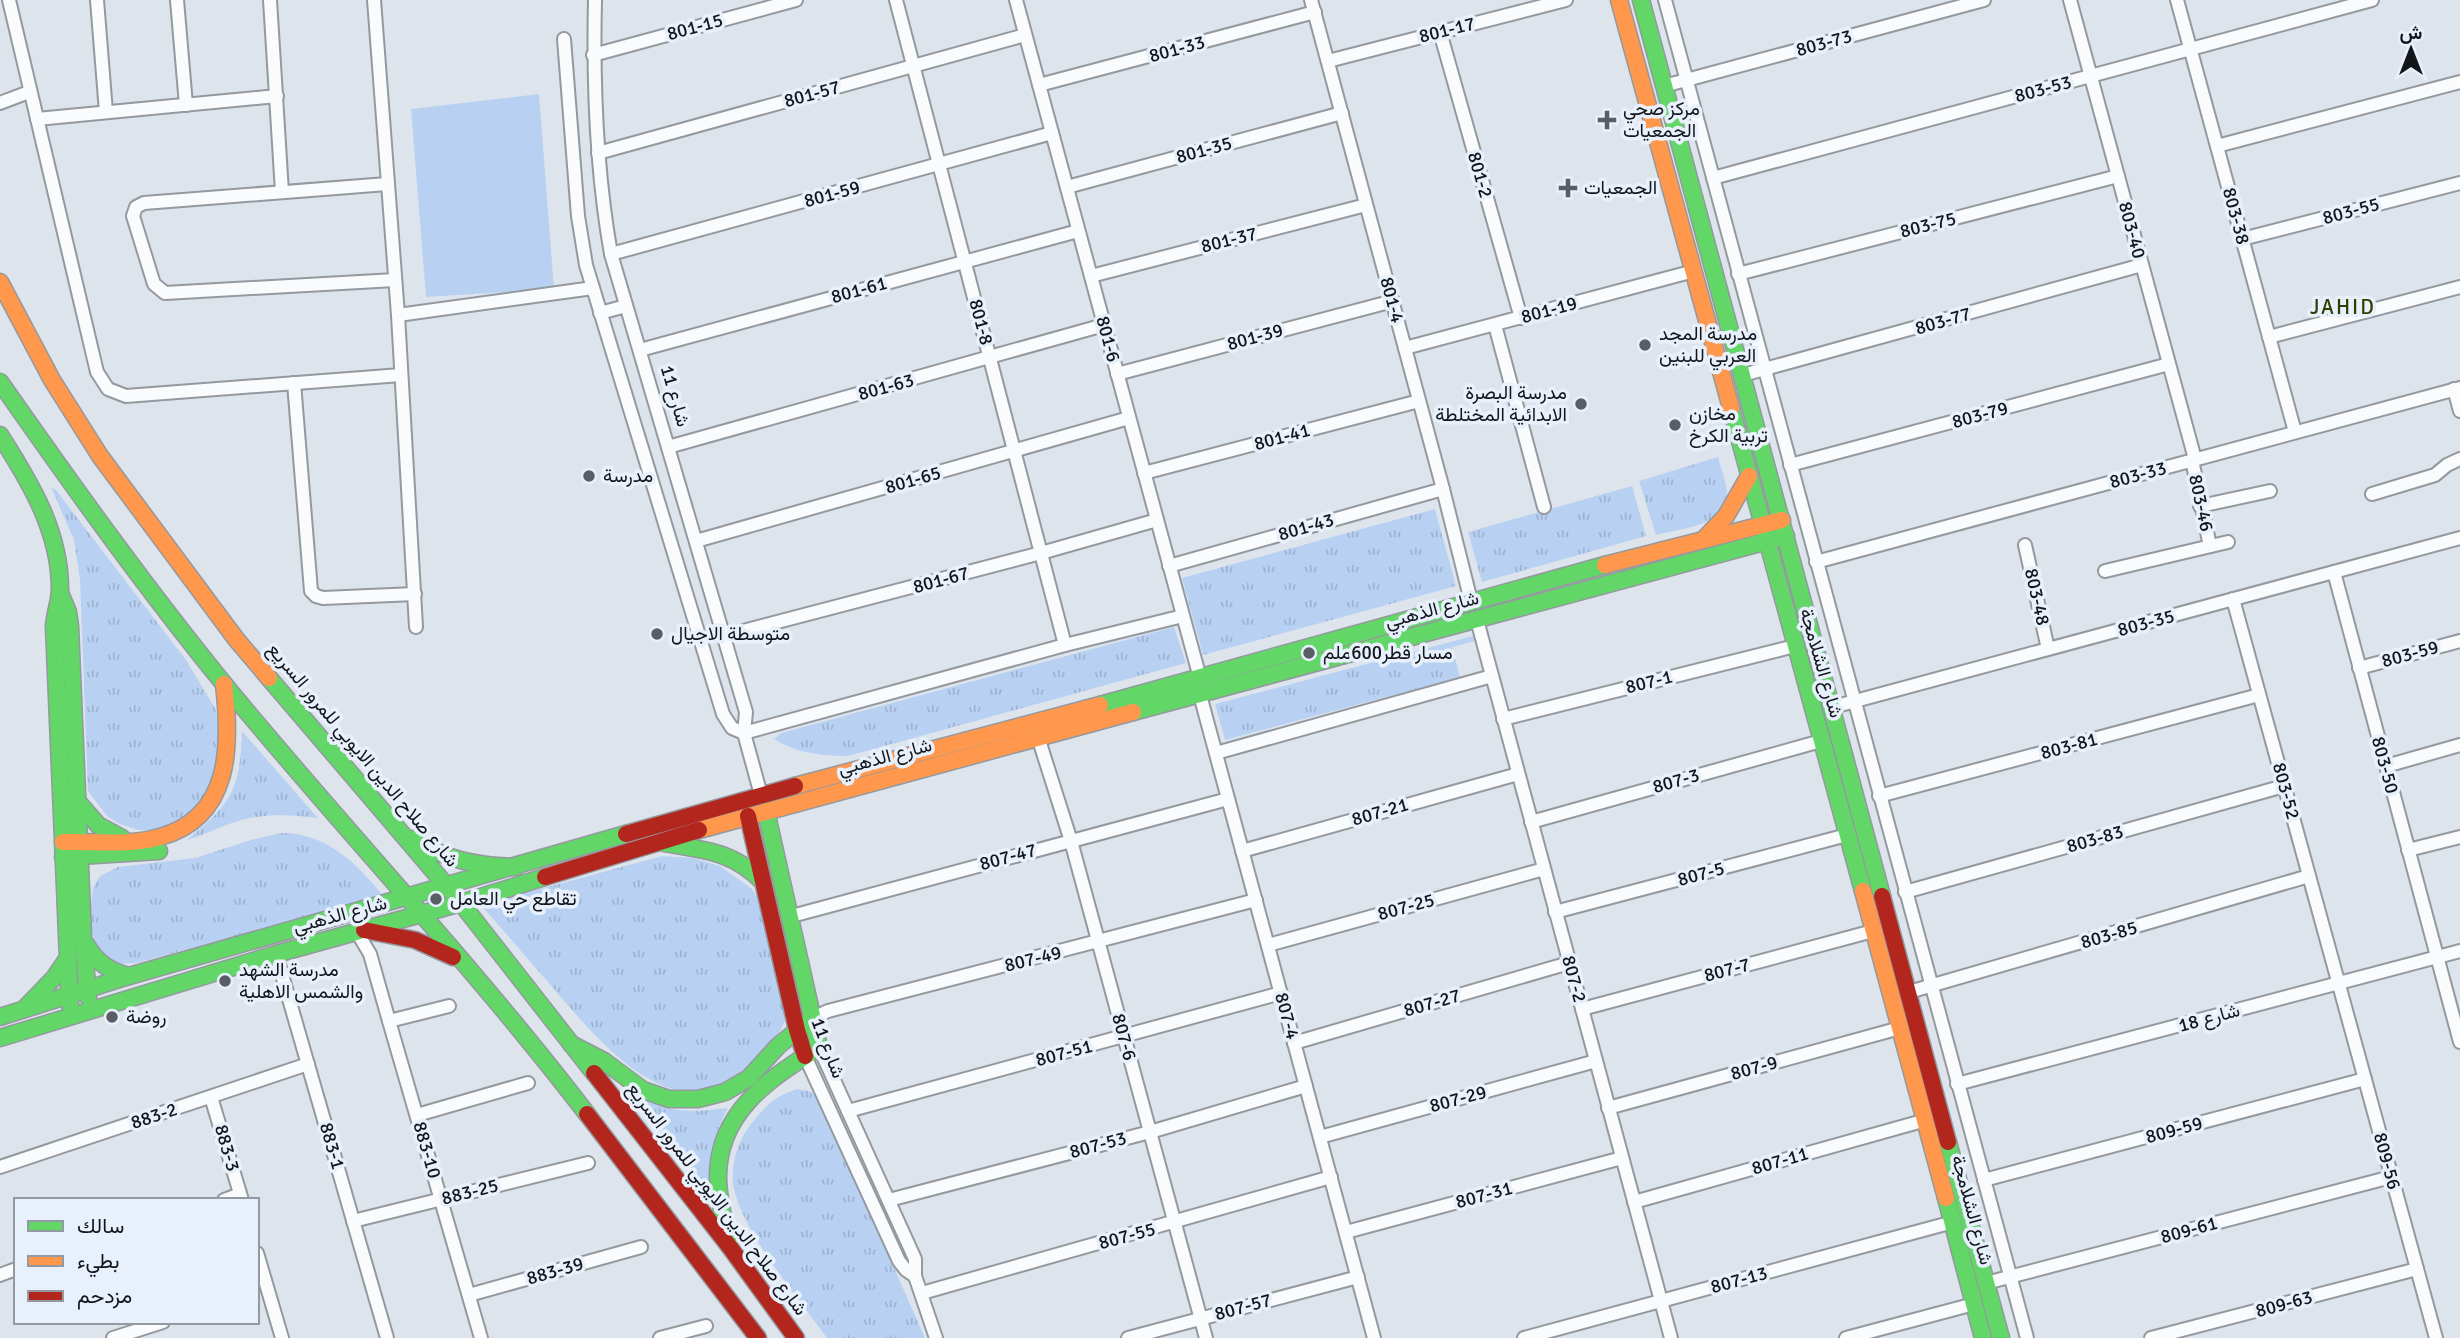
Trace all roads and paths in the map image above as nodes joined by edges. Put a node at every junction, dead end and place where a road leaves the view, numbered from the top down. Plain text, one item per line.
1 (9, 0) edge
2 (97, 0) edge
3 (177, 0) edge
4 (271, 0) edge
5 (374, 0) edge
6 (595, 0) edge
7 (796, 0) edge
8 (896, 0) edge
9 (1016, 0) edge
10 (1566, 0) edge
11 (1619, 0) edge
12 (1641, 0) edge
13 (1665, 0) edge
14 (1984, 0) edge
15 (2070, 0) edge
16 (2177, 0) edge
17 (2372, 0) edge
18 (1313, 6) edge
19 (1440, 32) junction
20 (1025, 35) junction
21 (564, 39) dead end
22 (2191, 49) junction
23 (593, 55) junction
24 (1328, 61) junction
25 (914, 66) junction
26 (2091, 76) junction
27 (1686, 79) junction
28 (2460, 82) edge
29 (1039, 85) junction
30 (1664, 86) junction
31 (29, 92) junction
32 (277, 96) junction
33 (0, 103) edge
34 (186, 105) junction
35 (106, 113) junction
36 (1342, 113) junction
37 (37, 119) junction
38 (1052, 133) junction
39 (2217, 146) junction
40 (598, 153) junction
41 (939, 164) junction
42 (2118, 176) junction
43 (1713, 178) junction
44 (2460, 183) edge
45 (387, 184) junction
46 (1067, 187) junction
47 (282, 192) junction
48 (1366, 205) junction
49 (1079, 231) junction
50 (2242, 239) junction
51 (611, 254) junction
52 (965, 262) junction
53 (2142, 265) junction
54 (1693, 271) junction
55 (1738, 274) junction
56 (1091, 276) junction
57 (395, 280) junction
58 (0, 282) edge
59 (2460, 287) edge
60 (593, 288) junction
61 (1393, 301) junction
62 (626, 306) junction
63 (600, 313) junction
64 (398, 314) junction
65 (1521, 318) junction
66 (1104, 325) junction
67 (1495, 325) junction
68 (2269, 337) junction
69 (1405, 348) junction
70 (640, 350) junction
71 (990, 358) junction
72 (2169, 364) junction
73 (1765, 370) junction
74 (1117, 373) junction
75 (401, 375) junction
76 (1743, 375) junction
77 (0, 382) edge
78 (294, 383) junction
79 (2457, 389) edge
80 (1419, 401) junction
81 (2460, 411) edge
82 (1129, 418) junction
83 (2295, 432) junction
84 (0, 435) edge
85 (668, 447) junction
86 (1014, 452) junction
87 (2193, 460) junction
88 (2460, 460) edge
89 (1790, 465) junction
90 (1144, 473) junction
91 (1749, 476) junction
92 (1443, 489) junction
93 (2270, 491) dead end
94 (2372, 494) dead end
95 (2200, 506) junction
96 (1544, 507) dead end
97 (1157, 520) junction
98 (1761, 525) junction
99 (1784, 528) junction
100 (2460, 538) edge
101 (1704, 539) junction
102 (695, 541) junction
103 (1766, 541) junction
104 (2228, 542) dead end
105 (2025, 545) dead end
106 (2210, 547) junction
107 (1041, 553) junction
108 (1816, 562) junction
109 (1170, 566) junction
110 (2105, 570) dead end
111 (2334, 572) junction
112 (60, 593) junction
113 (415, 594) junction
114 (2233, 599) junction
115 (1471, 601) junction
116 (1183, 615) junction
117 (1477, 620) junction
118 (416, 627) dead end
119 (724, 636) junction
120 (2460, 641) edge
121 (1065, 645) junction
122 (1795, 646) junction
123 (2048, 649) junction
124 (2359, 668) junction
125 (1492, 676) junction
126 (1200, 678) junction
127 (224, 684) junction
128 (1200, 695) junction
129 (2259, 695) junction
130 (1854, 702) junction
131 (1833, 707) junction
132 (1503, 719) junction
133 (744, 733) junction
134 (1038, 737) junction
135 (1821, 741) junction
136 (2460, 745) edge
137 (1216, 753) junction
138 (2386, 766) junction
139 (1518, 774) junction
140 (2284, 786) junction
141 (761, 795) junction
142 (1879, 796) junction
143 (1228, 799) junction
144 (78, 802) junction
145 (766, 811) junction
146 (748, 816) junction
147 (1531, 822) junction
148 (399, 828) junction
149 (1847, 835) junction
150 (2460, 838) edge
151 (125, 839) junction
152 (659, 841) junction
153 (1071, 841) junction
154 (71, 849) junction
155 (2408, 850) junction
156 (159, 851) dead end
157 (1242, 851) junction
158 (516, 867) junction
159 (1544, 869) junction
160 (2309, 876) junction
161 (763, 882) junction
162 (447, 886) junction
163 (1905, 892) junction
164 (408, 898) junction
165 (1256, 900) junction
166 (461, 903) junction
167 (1555, 912) junction
168 (421, 914) junction
169 (788, 917) junction
170 (360, 931) junction
171 (1873, 931) junction
172 (83, 937) junction
173 (1098, 942) junction
174 (1268, 945) junction
175 (2460, 951) edge
176 (276, 954) junction
177 (2437, 957) junction
178 (67, 959) junction
179 (1569, 963) junction
180 (466, 965) junction
181 (129, 976) junction
182 (2339, 984) junction
183 (1931, 987) junction
184 (87, 989) junction
185 (1909, 992) junction
186 (1281, 993) junction
187 (69, 995) junction
188 (449, 1006) dead end
189 (1582, 1009) junction
190 (23, 1010) junction
191 (89, 1010) junction
192 (71, 1015) junction
193 (0, 1017) edge
194 (811, 1019) junction
195 (389, 1021) junction
196 (1900, 1028) junction
197 (797, 1030) junction
198 (1124, 1037) junction
199 (0, 1038) edge
200 (2460, 1042) edge
201 (570, 1044) junction
202 (1294, 1044) junction
203 (819, 1047) junction
204 (805, 1056) junction
205 (1596, 1062) junction
206 (308, 1064) junction
207 (2365, 1079) junction
208 (528, 1083) dead end
209 (1957, 1084) junction
210 (1306, 1086) junction
211 (212, 1097) junction
212 (1608, 1108) junction
213 (848, 1111) junction
214 (417, 1115) junction
215 (1926, 1121) junction
216 (1150, 1132) junction
217 (1320, 1137) junction
218 (1622, 1158) junction
219 (588, 1163) dead end
220 (0, 1167) edge
221 (1331, 1177) junction
222 (2391, 1177) junction
223 (1984, 1180) junction
224 (241, 1197) edge
225 (441, 1199) junction
226 (889, 1200) junction
227 (1634, 1202) junction
228 (353, 1221) junction
229 (1953, 1222) junction
230 (1175, 1223) junction
231 (1346, 1231) junction
232 (729, 1246) junction
233 (641, 1247) dead end
234 (259, 1266) edge
235 (2417, 1269) junction
236 (915, 1276) junction
237 (1358, 1277) junction
238 (2011, 1277) junction
239 (1986, 1283) junction
240 (263, 1291) edge
241 (922, 1293) junction
242 (469, 1295) junction
243 (1661, 1301) junction
244 (1974, 1304) junction
245 (1201, 1318) junction
246 (157, 1324) edge
247 (706, 1326) dead end
248 (113, 1338) edge
249 (282, 1338) edge
250 (387, 1338) edge
251 (481, 1338) edge
252 (660, 1338) edge
253 (758, 1338) edge
254 (796, 1338) edge
255 (936, 1338) edge
256 (1128, 1338) edge
257 (1206, 1338) edge
258 (1374, 1338) edge
259 (1524, 1338) edge
260 (1671, 1338) edge
261 (1846, 1338) edge
262 (1983, 1338) edge
263 (2001, 1338) edge
264 (2027, 1338) edge
265 (2151, 1338) edge
266 (2436, 1338) edge

1 - 31 street
2 - 35 street
3 - 34 street
4 - 32 street
5 - 45 street
6 - 23 street, شارع 11
7 - 23 street, 801-15
8 - 25 street, 801-8
9 - 20 street, 801-6
10 - 19 street, 801-17
11 - 54 street, شارع الشلامجة
12 - 30 street, شارع الشلامجة
13 - 27 street
14 - 27 street, 803-73
15 - 26 street, 803-40
16 - 22 street, 803-38
17 - 22 street, 803-53
18 - 24 street, 801-4
18 - 29 street, 801-33
19 - 24 street, 801-17
19 - 65 street, 801-2
20 - 25 street, 801-57
20 - 29 street, 801-6
21 - 60 street
22 - 26 street, 803-53
22 - 39 street, 803-38
23 - 40 street, شارع 11
24 - 36 street, 801-4
25 - 40 street, 801-57
25 - 41 street, 801-8
26 - 42 street, 803-40
26 - 43 street, 803-53
27 - 30 street, 803-73
27 - 43 street
28 - 39 street
29 - 38 street, 801-6
30 - 76 street, شارع الشلامجة
31 - 33 street
31 - 37 street
32 - 34 street
32 - 47 street
34 - 35 street
35 - 37 street
36 - 46 street, 801-35
36 - 48 street, 801-4
37 - 78 street
38 - 41 street, 801-59
38 - 46 street, 801-6
39 - 50 street, 803-38
40 - 51 street, شارع 11
41 - 51 street, 801-59
41 - 52 street, 801-8
42 - 53 street, 803-40
42 - 55 street, 803-75
43 - 55 street
44 - 50 street, 803-55
45 - 47 street
45 - 57 street
46 - 49 street, 801-6
47 - 57 street
48 - 56 street, 801-37
48 - 61 street, 801-4
49 - 52 street, 801-61
49 - 56 street, 801-6
50 - 68 street, 803-38
51 - 62 street, شارع 11
52 - 70 street, 801-61
52 - 71 street, 801-8
53 - 72 street, 803-40
53 - 73 street, 803-77
54 - 65 street, 801-19
54 - 91 street, شارع الشلامجة
55 - 73 street
56 - 66 street, 801-6
57 - 64 street
58 - 148 street, شارع صلاح الدين الايوبي للمرور السريع
59 - 68 street
60 - 63 street
60 - 64 street
61 - 69 street, 801-4
61 - 74 street, 801-39
62 - 63 street
62 - 70 street, شارع 11
63 - 133 street
64 - 75 street
65 - 67 street, 801-19
66 - 71 street, 801-63
66 - 74 street, 801-6
67 - 69 street, 801-19
67 - 96 street
68 - 83 street, 803-38
69 - 80 street, 801-4
70 - 85 street, شارع 11
71 - 85 street, 801-63
71 - 86 street, 801-8
72 - 87 street, 803-40
72 - 89 street, 803-79
73 - 76 street, 803-77
73 - 89 street
74 - 82 street, 801-6
75 - 78 street
75 - 113 street
76 - 99 street, شارع الشلامجة
77 - 127 street
78 - 113 street
79 - 81 street
79 - 83 street, 803-33
80 - 90 street, 801-41
80 - 92 street, 801-4
82 - 86 street, 801-65
82 - 90 street, 801-6
83 - 87 street, 803-33
84 - 112 street
85 - 102 street, شارع 11
86 - 102 street, 801-65
86 - 107 street, 801-8
87 - 95 street, 803-46
87 - 108 street, 803-33
88 - 94 street
89 - 108 street
90 - 97 street, 801-6
91 - 98 street, شارع الشلامجة
91 - 101 street
92 - 109 street, 801-43
92 - 115 street, 801-4
93 - 95 street
95 - 106 street, 803-46
97 - 107 street, 801-67
97 - 109 street, 801-6
98 - 99 street, شارع الذهبي
98 - 101 street, شارع الذهبي
98 - 103 street, شارع الشلامجة
99 - 103 street, شارع الذهبي
99 - 131 street, شارع الشلامجة
100 - 111 street, 803-35
101 - 115 street, شارع الذهبي
102 - 119 street, شارع 11
103 - 117 street, شارع الذهبي
103 - 122 street, شارع الشلامجة
104 - 106 street
105 - 123 street, 803-48
106 - 110 street
107 - 119 street, 801-67
107 - 121 street, 801-8
108 - 130 street
109 - 116 street, 801-6
111 - 114 street, 803-35
111 - 124 street, 803-50
112 - 144 street
112 - 154 street
113 - 118 street
114 - 123 street, 803-35
114 - 129 street, 803-52
115 - 126 street, شارع الذهبي
116 - 121 street
116 - 126 street, 801-6
117 - 125 street, 807-2
117 - 128 street, شارع الذهبي
119 - 133 street, شارع 11
120 - 124 street, 803-59
121 - 133 street
122 - 132 street, 807-1
122 - 135 street, شارع الشلامجة
123 - 130 street, 803-35
124 - 138 street, 803-50
125 - 132 street, 807-2
125 - 137 street
126 - 141 street, شارع الذهبي
127 - 151 street
127 - 164 street
128 - 134 street, شارع الذهبي
128 - 137 street, 807-4
129 - 140 street, 803-52
129 - 142 street, 803-81
130 - 131 street, 803-35
130 - 142 street
131 - 185 street, شارع الشلامجة
132 - 139 street, 807-2
133 - 141 street, شارع 11
134 - 145 street, شارع الذهبي
134 - 153 street, 807-6
135 - 147 street, 807-3
135 - 149 street, شارع الشلامجة
136 - 138 street
137 - 143 street, 807-4
138 - 155 street, 803-50
139 - 147 street, 807-2
139 - 157 street, 807-21
140 - 160 street, 803-52
140 - 163 street, 803-83
141 - 158 street, شارع الذهبي
142 - 163 street
143 - 153 street, 807-47
143 - 157 street, 807-4
144 - 151 street
144 - 154 street
145 - 146 street, شارع الذهبي
145 - 169 street, شارع 11
146 - 152 street, شارع الذهبي
146 - 161 street, شارع 11
147 - 159 street, 807-2
148 - 158 street
148 - 162 street, شارع صلاح الدين الايوبي للمرور السريع
149 - 167 street, 807-5
149 - 171 street, شارع الشلامجة
150 - 155 street
151 - 154 street
152 - 161 street
152 - 166 street, شارع الذهبي
153 - 169 street, 807-47
153 - 173 street, 807-6
154 - 156 street
154 - 172 street
154 - 178 street
155 - 177 street, 803-50
157 - 165 street, 807-4
158 - 162 street, شارع الذهبي
159 - 167 street, 807-2
159 - 174 street, 807-25
160 - 182 street, 803-52
160 - 183 street, 803-85
161 - 197 street, شارع 11
162 - 164 street, شارع الذهبي
162 - 166 street, شارع صلاح الدين الايوبي للمرور السريع
163 - 183 street
164 - 168 street
164 - 181 street, شارع الذهبي
165 - 173 street, 807-49
165 - 174 street, 807-4
166 - 168 street, شارع الذهبي
166 - 201 street, شارع صلاح الدين الايوبي للمرور السريع
167 - 179 street, 807-2
168 - 170 street, شارع الذهبي
168 - 180 street
169 - 194 street, شارع 11
170 - 176 street, شارع الذهبي
170 - 180 street
170 - 195 street, 883-10
171 - 189 street, 807-7
171 - 196 street, شارع الشلامجة
172 - 181 street
172 - 184 street
173 - 194 street, 807-49
173 - 198 street, 807-6
174 - 186 street, 807-4
175 - 177 street, شارع 18
176 - 191 street, شارع الذهبي
176 - 206 street, 883-1
177 - 182 street, شارع 18
177 - 200 street, 803-50
178 - 187 street
178 - 190 street
179 - 189 street, 807-2
179 - 202 street, 807-27
180 - 253 street
181 - 184 street, شارع الذهبي
182 - 207 street, 809-56
182 - 209 street, شارع 18
183 - 185 street, 803-85
183 - 209 street
184 - 187 street, شارع الذهبي
184 - 191 street
185 - 239 street, شارع الشلامجة
186 - 198 street, 807-51
186 - 202 street, 807-4
187 - 190 street, شارع الذهبي
187 - 192 street
188 - 195 street
189 - 205 street, 807-2
190 - 193 street, شارع الذهبي
191 - 192 street, شارع الذهبي
192 - 199 street, شارع الذهبي
194 - 197 street
194 - 203 street, شارع 11
195 - 214 street, 883-10
196 - 212 street, 807-9
196 - 215 street, شارع الشلامجة
197 - 201 street
197 - 204 street, شارع 11
198 - 213 street, 807-51
198 - 216 street, 807-6
201 - 232 street, شارع صلاح الدين الايوبي للمرور السريع
202 - 210 street, 807-4
203 - 204 street
203 - 213 street, شارع 11
204 - 232 street
204 - 236 street, شارع 11
205 - 212 street, 807-2
205 - 217 street, 807-29
206 - 211 street, 883-2
206 - 228 street, 883-1
207 - 222 street, 809-56
207 - 223 street, 809-59
208 - 214 street
209 - 223 street
210 - 216 street, 807-53
210 - 217 street, 807-4
211 - 220 street, 883-2
211 - 224 street, 883-3
212 - 218 street, 807-2
213 - 226 street, شارع 11
214 - 225 street, 883-10
215 - 227 street, 807-11
215 - 229 street, شارع الشلامجة
216 - 226 street, 807-53
216 - 230 street, 807-6
217 - 221 street, 807-4
218 - 227 street, 807-2
218 - 231 street, 807-31
219 - 225 street, 883-25
221 - 230 street, 807-55
221 - 231 street, 807-4
222 - 235 street, 809-56
222 - 238 street, 809-61
223 - 238 street
225 - 228 street, 883-25
225 - 242 street, 883-10
226 - 236 street, شارع 11
227 - 243 street, 807-2
228 - 250 street, 883-1
229 - 243 street, 807-13
229 - 244 street, شارع الشلامجة
230 - 241 street, 807-55
230 - 245 street, 807-6
231 - 237 street, 807-4
232 - 254 street, شارع صلاح الدين الايوبي للمرور السريع
233 - 242 street, 883-39
234 - 240 street
235 - 265 street, 809-63
235 - 266 street, 809-56
236 - 241 street, شارع 11
237 - 245 street, 807-57
237 - 258 street, 807-4
238 - 239 street, 809-61
238 - 264 street
239 - 263 street, شارع الشلامجة
240 - 249 street
241 - 255 street, شارع 11
242 - 251 street, 883-10
243 - 259 street, 807-13
243 - 260 street, 807-2
244 - 261 street
244 - 262 street, شارع الشلامجة
245 - 256 street, 807-57
245 - 257 street, 807-6
246 - 248 street
247 - 252 street

